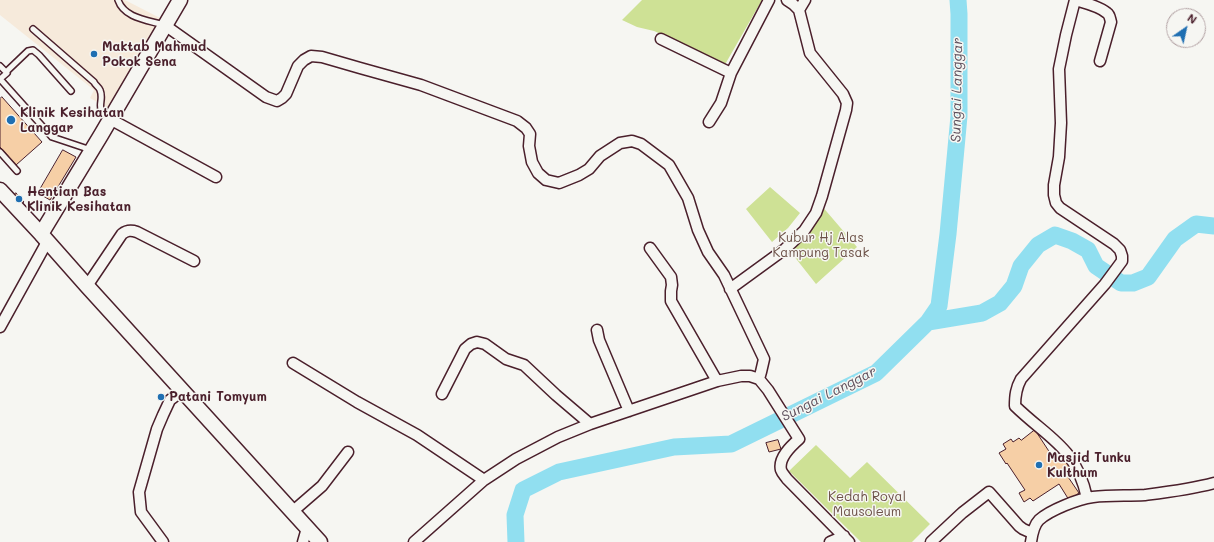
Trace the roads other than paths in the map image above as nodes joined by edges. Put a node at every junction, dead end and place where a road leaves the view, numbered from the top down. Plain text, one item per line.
1 (118, 0) edge
2 (180, 0) edge
3 (770, 0) edge
4 (787, 0) edge
5 (805, 0) edge
6 (1075, 0) edge
7 (799, 10) junction
8 (166, 26) junction
9 (33, 29) dead end
10 (661, 39) dead end
11 (1100, 61) dead end
12 (0, 66) edge
13 (6, 72) junction
14 (731, 73) junction
15 (0, 79) edge
16 (70, 91) dead end
17 (110, 118) junction
18 (709, 122) dead end
19 (92, 150) junction
20 (0, 152) edge
21 (16, 171) dead end
22 (216, 177) dead end
23 (0, 190) edge
24 (44, 238) junction
25 (650, 248) dead end
26 (194, 261) dead end
27 (87, 286) junction
28 (730, 289) junction
29 (0, 327) edge
30 (597, 330) dead end
31 (293, 364) dead end
32 (758, 379) junction
33 (716, 381) junction
34 (182, 391) junction
35 (442, 394) dead end
36 (629, 411) junction
37 (590, 424) junction
38 (348, 452) dead end
39 (484, 480) junction
40 (1214, 483) edge
41 (1087, 498) junction
42 (292, 512) junction
43 (307, 528) junction
44 (1032, 537) edge
45 (847, 539) edge
46 (163, 542) edge
47 (303, 542) edge
48 (320, 542) edge
49 (414, 542) edge
50 (830, 542) edge
51 (931, 542) edge

1 - 8 lane
2 - 8 main road
3 - 14 street
4 - 7 street
5 - 7 street
6 - 11 street
6 - 41 street
7 - 28 street
8 - 17 main road
8 - 28 street
9 - 17 lane
10 - 14 street
12 - 13 lane
13 - 15 lane
13 - 16 lane
14 - 18 street
15 - 19 lane
17 - 19 main road
17 - 22 street
19 - 24 main road
20 - 21 lane
23 - 24 main road
24 - 27 main road
24 - 29 street
25 - 33 street
26 - 27 street
27 - 34 main road
28 - 32 street
30 - 36 street
31 - 39 street
32 - 33 street
32 - 45 street
33 - 36 street
34 - 42 main road
34 - 46 street
35 - 37 street
36 - 37 street
37 - 39 street
38 - 42 street
39 - 49 street
40 - 41 street
41 - 44 street
42 - 43 main road
43 - 47 street
43 - 48 main road
44 - 51 street
45 - 50 street

